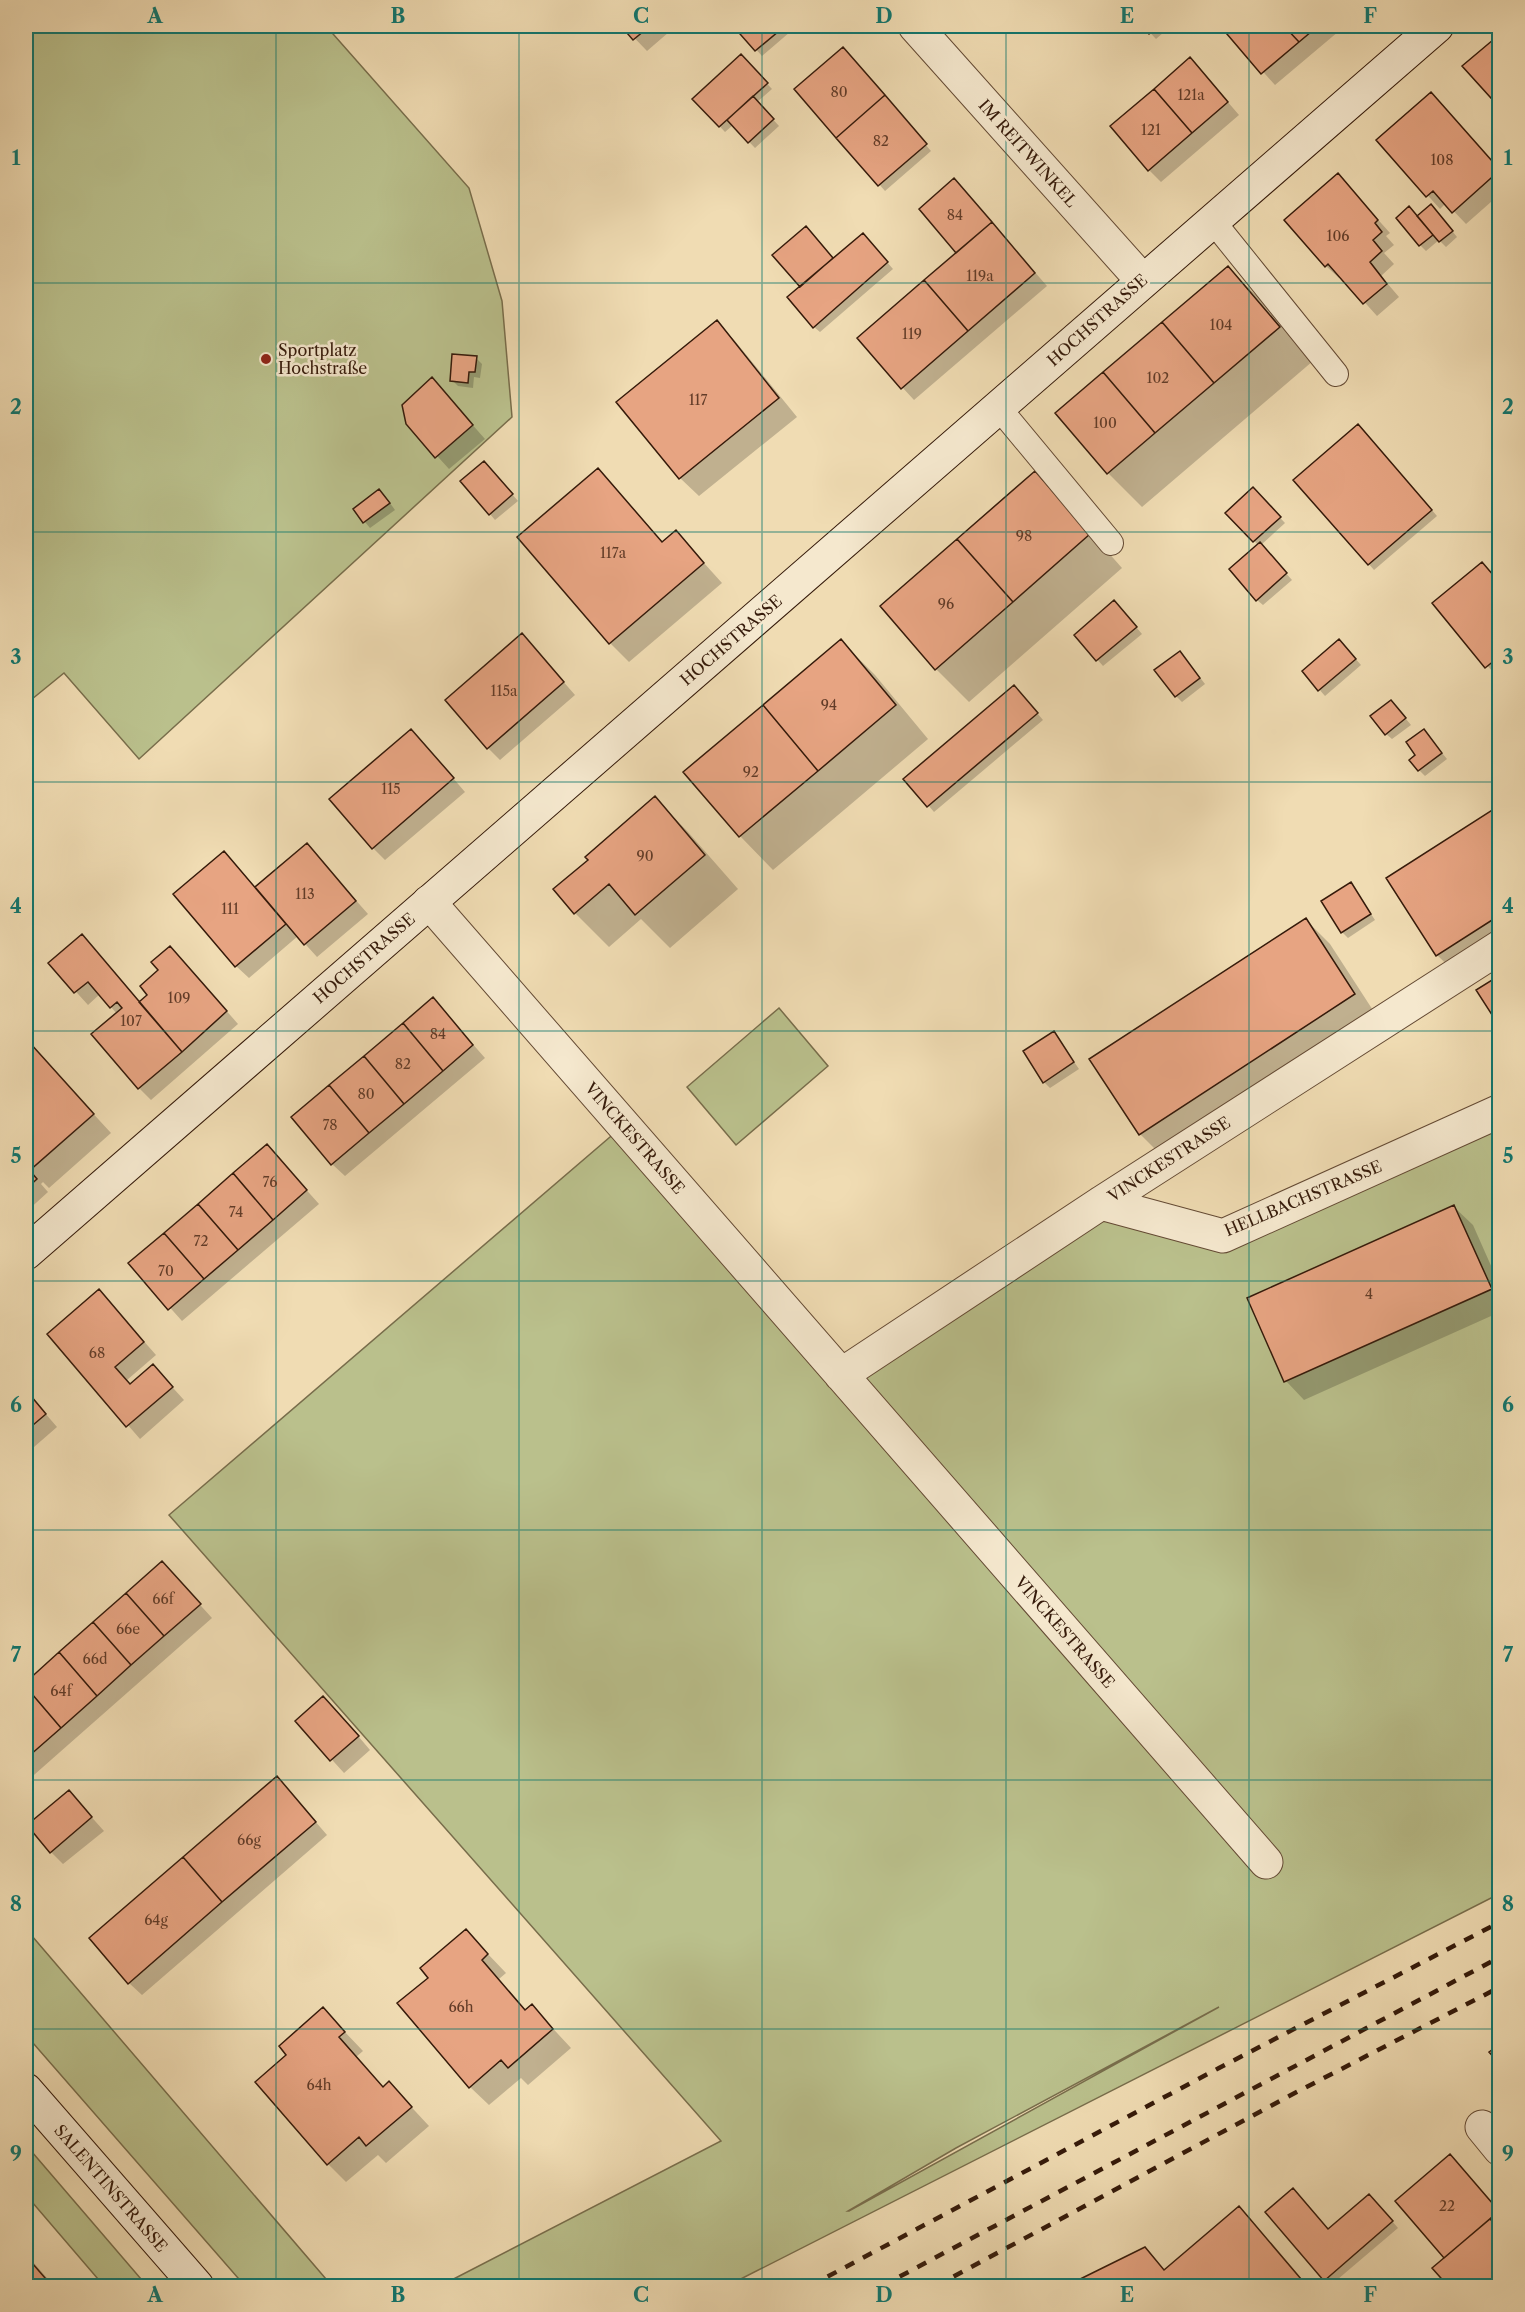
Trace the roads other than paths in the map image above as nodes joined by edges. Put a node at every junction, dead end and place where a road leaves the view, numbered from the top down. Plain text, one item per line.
1 (915, 26) edge
2 (1437, 26) edge
3 (1212, 220) junction
4 (1142, 280) junction
5 (1336, 374) dead end
6 (999, 408) junction
7 (1111, 543) dead end
8 (429, 902) junction
9 (1500, 946) edge
10 (1500, 1112) edge
11 (1101, 1203) junction
12 (26, 1253) edge
13 (841, 1375) junction
14 (1266, 1862) dead end
15 (26, 2090) edge
16 (197, 2286) edge

1 - 4 street, IM REITWINKEL
2 - 3 street, HOCHSTRASSE
3 - 4 street, HOCHSTRASSE
3 - 5 lane
4 - 6 street, HOCHSTRASSE
6 - 7 lane
6 - 8 street, HOCHSTRASSE
8 - 12 street, HOCHSTRASSE
8 - 13 street, VINCKESTRASSE
9 - 11 street, VINCKESTRASSE
10 - 11 street, HELLBACHSTRASSE
11 - 13 street, VINCKESTRASSE
13 - 14 street, VINCKESTRASSE
15 - 16 street, SALENTINSTRASSE

